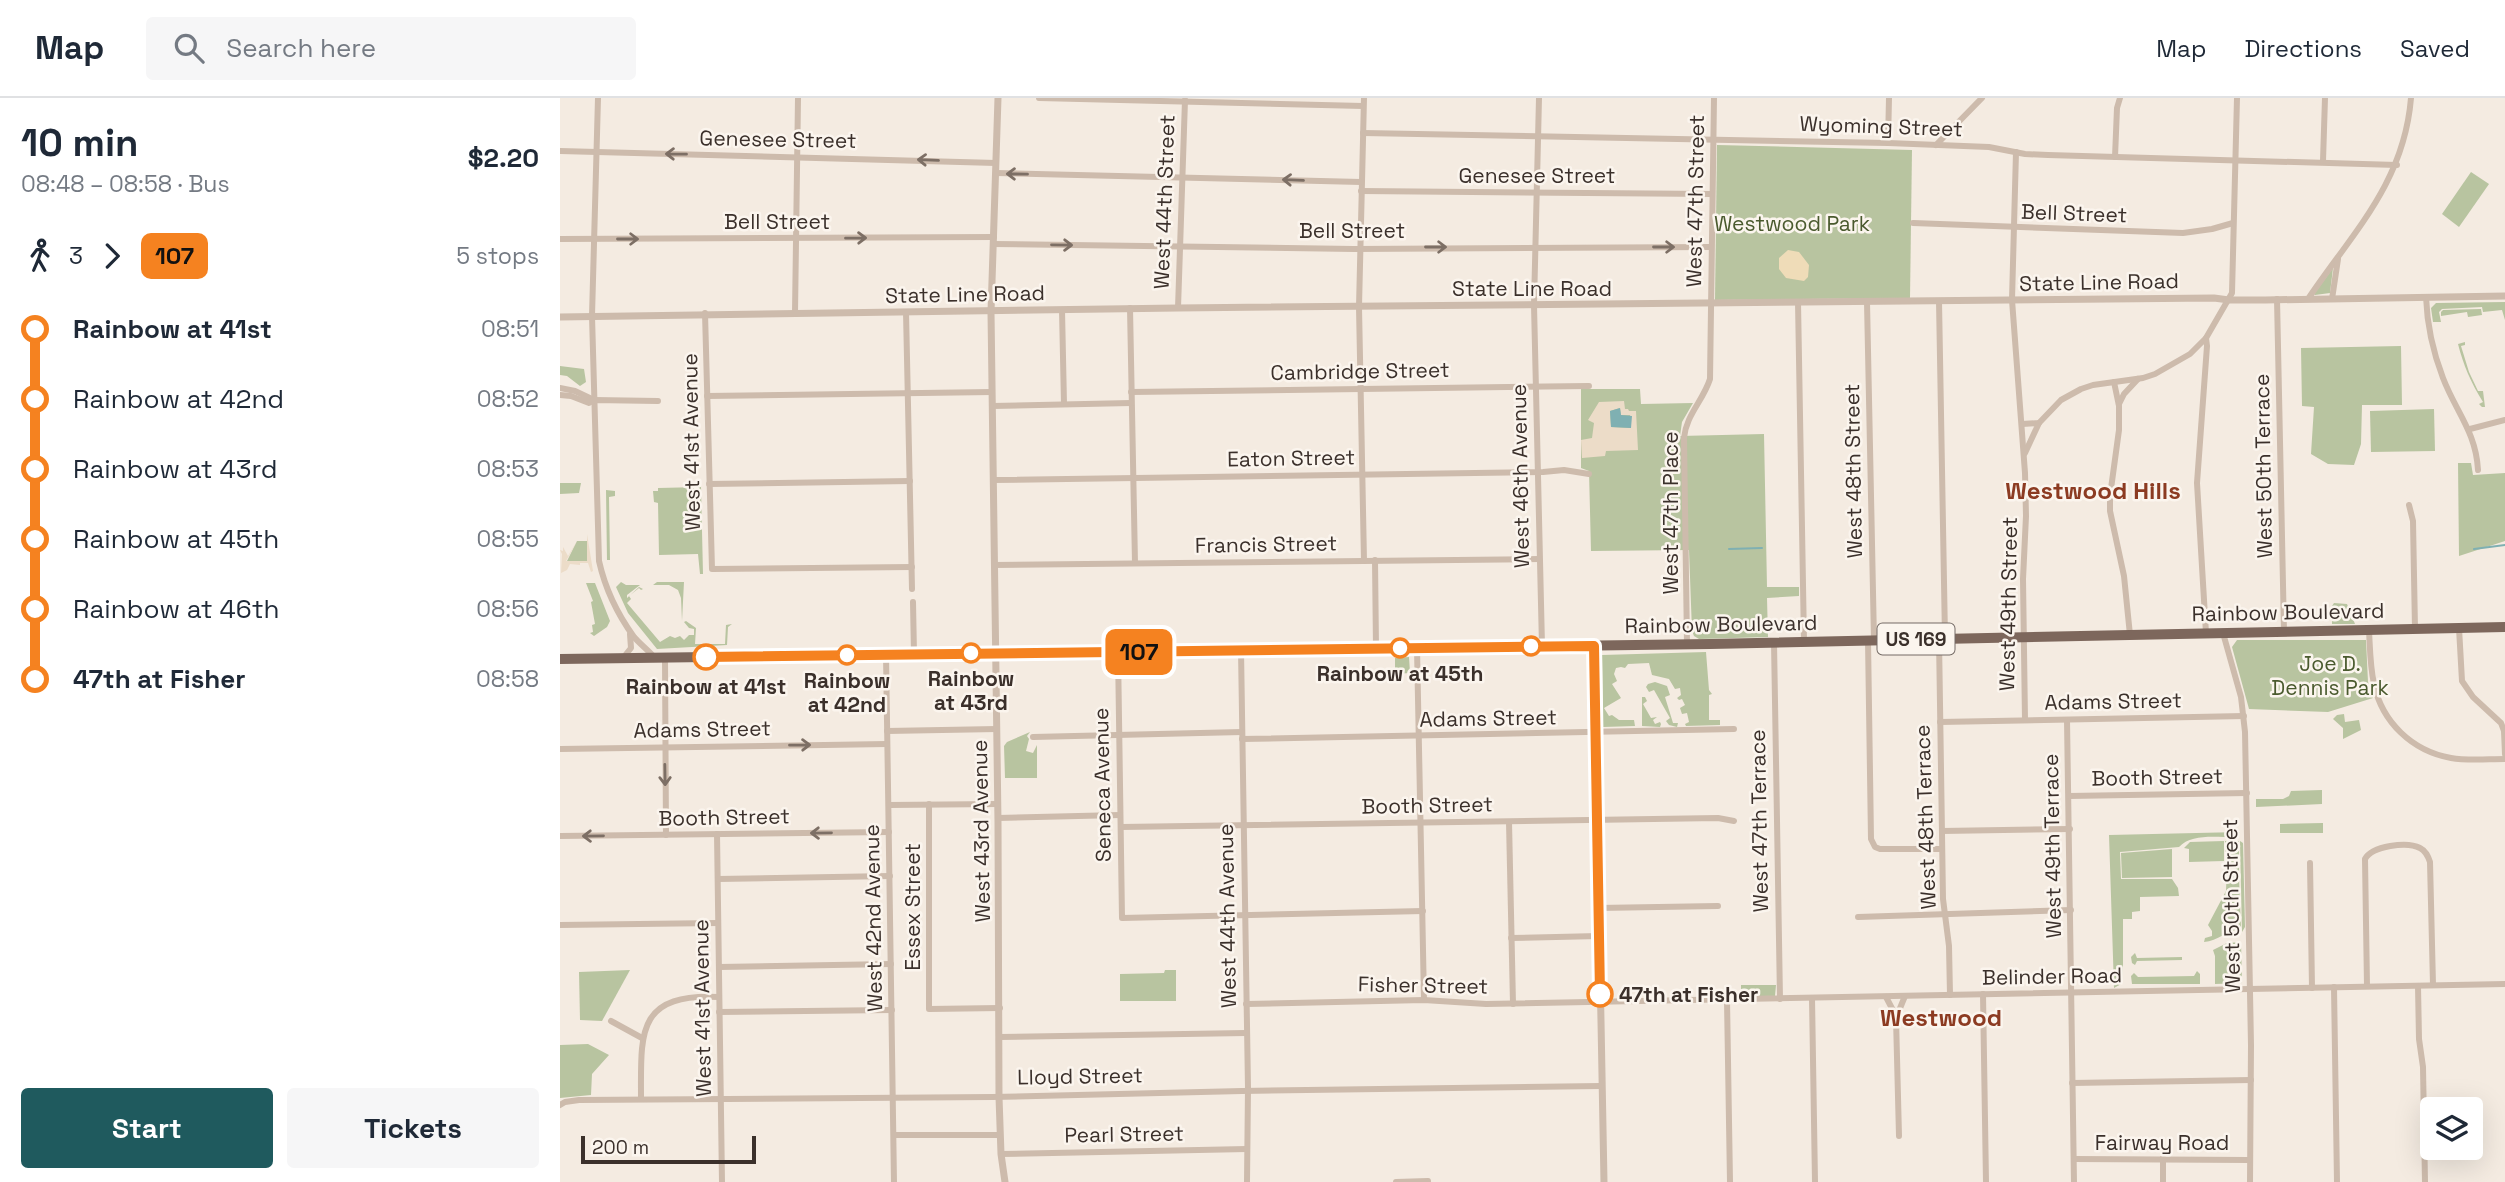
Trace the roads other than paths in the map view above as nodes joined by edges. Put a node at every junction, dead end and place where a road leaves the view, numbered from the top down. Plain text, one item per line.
1 (598, 98) edge
2 (798, 98) edge
3 (998, 98) edge
4 (1039, 98) edge
5 (1364, 98) edge
6 (1539, 98) edge
7 (1714, 98) edge
8 (1889, 98) edge
9 (1982, 98) edge
10 (2120, 98) edge
11 (2237, 98) edge
12 (2325, 98) edge
13 (2411, 98) edge
14 (1184, 99) edge
15 (1363, 107) junction
16 (1363, 133) junction
17 (1538, 137) junction
18 (1713, 140) junction
19 (1888, 143) junction
20 (1936, 145) junction
21 (560, 151) edge
22 (2016, 152) junction
23 (597, 153) junction
24 (796, 157) junction
25 (2115, 157) junction
26 (2236, 160) junction
27 (2323, 161) junction
28 (996, 163) junction
29 (2397, 165) junction
30 (996, 173) junction
31 (1182, 177) junction
32 (1361, 182) junction
33 (1361, 191) junction
34 (1537, 192) junction
35 (1712, 194) junction
36 (1913, 223) dead end
37 (2233, 223) junction
38 (2014, 228) junction
39 (560, 239) edge
40 (594, 239) junction
41 (794, 239) junction
42 (993, 241) junction
43 (1180, 247) junction
44 (1535, 247) junction
45 (1711, 247) junction
46 (1360, 249) junction
47 (2338, 258) junction
48 (2505, 296) edge
49 (2426, 297) junction
50 (2277, 299) junction
51 (2308, 299) junction
52 (2332, 299) junction
53 (2012, 300) junction
54 (2228, 300) junction
55 (1939, 301) junction
56 (1798, 302) junction
57 (1867, 302) junction
58 (1710, 304) junction
59 (1534, 305) junction
60 (1178, 307) junction
61 (1359, 307) junction
62 (1130, 308) junction
63 (1062, 310) junction
64 (906, 312) junction
65 (991, 312) junction
66 (705, 313) junction
67 (795, 313) junction
68 (593, 316) junction
69 (560, 317) edge
70 (2206, 338) junction
71 (2190, 354) junction
72 (2206, 362) junction
73 (2138, 379) junction
74 (2114, 382) junction
75 (1589, 386) dead end
76 (1535, 387) junction
77 (560, 388) edge
78 (1361, 389) junction
79 (992, 392) junction
80 (1131, 392) junction
81 (908, 393) junction
82 (560, 394) edge
83 (707, 396) junction
84 (594, 401) junction
85 (659, 401) dead end
86 (1131, 403) junction
87 (1064, 404) junction
88 (992, 405) junction
89 (2119, 405) junction
90 (2505, 420) edge
91 (2039, 423) junction
92 (2022, 424) junction
93 (2470, 429) junction
94 (2024, 456) junction
95 (2478, 470) dead end
96 (1537, 472) junction
97 (1589, 474) dead end
98 (1363, 475) junction
99 (1133, 478) junction
100 (993, 480) junction
101 (910, 481) junction
102 (709, 484) junction
103 (2409, 505) dead end
104 (1539, 559) junction
105 (1375, 560) junction
106 (1364, 561) junction
107 (1135, 563) junction
108 (994, 565) junction
109 (912, 567) junction
110 (912, 589) dead end
111 (913, 602) dead end
112 (2505, 627) edge
113 (2459, 628) junction
114 (629, 629) junction
115 (2415, 629) junction
116 (2369, 630) junction
117 (2284, 632) junction
118 (2206, 633) junction
119 (2223, 633) junction
120 (2130, 635) junction
121 (2024, 637) junction
122 (1942, 638) junction
123 (1871, 640) junction
124 (1804, 641) junction
125 (1774, 642) junction
126 (1687, 645) junction
127 (1542, 646) junction
128 (1594, 646) junction
129 (1377, 648) junction
130 (1417, 648) junction
131 (1241, 650) junction
132 (1118, 652) junction
133 (995, 653) junction
134 (886, 654) junction
135 (914, 654) junction
136 (623, 658) junction
137 (659, 658) junction
138 (560, 659) edge
139 (2244, 716) junction
140 (2025, 720) junction
141 (2067, 720) junction
142 (1940, 722) junction
143 (997, 729) junction
144 (1734, 729) dead end
145 (887, 732) junction
146 (1596, 734) junction
147 (1119, 735) junction
148 (1242, 736) junction
149 (1417, 736) junction
150 (1033, 737) dead end
151 (887, 744) junction
152 (665, 747) junction
153 (560, 749) edge
154 (2505, 754) edge
155 (2505, 759) edge
156 (2247, 793) junction
157 (2069, 796) junction
158 (929, 804) junction
159 (998, 804) junction
160 (889, 805) junction
161 (1120, 815) junction
162 (998, 818) junction
163 (1597, 820) junction
164 (1734, 821) dead end
165 (1509, 822) junction
166 (1420, 823) junction
167 (1243, 825) junction
168 (1121, 827) junction
169 (2070, 829) junction
170 (1942, 831) junction
171 (889, 832) junction
172 (717, 834) junction
173 (666, 835) junction
174 (560, 836) edge
175 (1942, 849) junction
176 (2310, 863) dead end
177 (890, 876) junction
178 (718, 879) junction
179 (1718, 906) dead end
180 (1598, 908) junction
181 (2071, 910) junction
182 (1423, 911) junction
183 (1945, 914) junction
184 (1246, 916) junction
185 (1858, 917) dead end
186 (718, 923) junction
187 (560, 925) edge
188 (1599, 936) junction
189 (1511, 938) junction
190 (891, 964) junction
191 (719, 967) junction
192 (2505, 984) edge
193 (2433, 985) junction
194 (2367, 986) junction
195 (2418, 986) junction
196 (2334, 987) junction
197 (2312, 988) junction
198 (2250, 989) junction
199 (2072, 993) junction
200 (1983, 994) junction
201 (1950, 995) junction
202 (1886, 996) junction
203 (1905, 996) junction
204 (719, 997) junction
205 (1812, 998) junction
206 (1780, 999) junction
207 (1424, 1000) junction
208 (1727, 1000) junction
209 (1601, 1002) junction
210 (1246, 1004) junction
211 (1513, 1004) junction
212 (1000, 1007) junction
213 (892, 1010) junction
214 (719, 1012) junction
215 (1896, 1018) junction
216 (611, 1021) dead end
217 (1246, 1033) junction
218 (999, 1037) junction
219 (642, 1038) junction
220 (2251, 1080) junction
221 (2072, 1083) junction
222 (1601, 1086) junction
223 (1248, 1091) junction
224 (999, 1097) junction
225 (893, 1098) junction
226 (641, 1099) junction
227 (721, 1099) junction
228 (560, 1105) edge
229 (894, 1135) junction
230 (999, 1135) junction
231 (1899, 1136) dead end
232 (1247, 1149) junction
233 (1001, 1154) junction
234 (2163, 1158) junction
235 (2074, 1160) junction
236 (2249, 1160) junction
237 (1427, 1181) edge
238 (722, 1182) edge
239 (894, 1182) edge
240 (1005, 1182) edge
241 (1247, 1182) edge
242 (1396, 1182) edge
243 (1604, 1182) edge
244 (1730, 1182) edge
245 (1815, 1182) edge
246 (1986, 1182) edge
247 (2074, 1182) edge
248 (2163, 1182) edge
249 (2250, 1182) edge
250 (2337, 1182) edge
251 (2426, 1182) edge

1 - 23 street
2 - 24 street
3 - 28 street, West 43rd Avenue
4 - 14 street
5 - 15 street
6 - 17 street, West 46th Avenue
7 - 18 street, West 47th Street
8 - 19 street
9 - 20 street
10 - 25 street
11 - 26 street
12 - 27 street
13 - 29 street
14 - 15 street
14 - 31 street, West 44th Street
15 - 16 street
16 - 17 street, Wyoming Street
16 - 32 street
17 - 18 street, Wyoming Street
17 - 34 street, West 46th Avenue
18 - 19 street, Wyoming Street
18 - 35 street, West 47th Street
19 - 20 street, Wyoming Street
20 - 22 street, Wyoming Street
21 - 23 street, Genesee Street
22 - 25 street, Wyoming Street
22 - 38 street, West 49th Street
24 -> 23 street, Genesee Street
23 - 40 street
28 -> 24 street, Genesee Street
24 - 41 street
25 - 26 street, Wyoming Street
26 - 27 street, Wyoming Street
26 - 37 street
27 - 29 street, Wyoming Street
28 - 30 street, West 43rd Avenue
29 - 47 street
31 -> 30 street
30 - 42 street, West 43rd Avenue
32 -> 31 street
31 - 43 street, West 44th Street
32 - 33 street
33 - 34 street, Genesee Street
33 - 46 street
34 - 35 street, Genesee Street
34 - 44 street, West 46th Avenue
35 - 45 street, West 47th Street
36 - 38 street, Bell Street
37 - 38 street, Bell Street
37 - 54 street
38 - 53 street, West 49th Street
39 - 40 street, Bell Street
40 -> 41 street, Bell Street
40 - 68 street
41 -> 42 street, Bell Street
41 - 67 street
42 -> 43 street, Bell Street
42 - 65 street, West 43rd Avenue
43 - 46 street, Bell Street
43 - 60 street, West 44th Street
44 -> 45 street, Bell Street
46 -> 44 street, Bell Street
44 - 59 street, West 46th Avenue
45 - 58 street, West 47th Street
46 - 61 street
47 - 51 street
47 - 52 street
48 - 49 street, State Line Road
49 - 52 street, State Line Road
49 - 93 street
50 - 51 street, State Line Road
50 - 54 street, State Line Road
50 - 117 street, West 50th Terrace
51 - 52 street, State Line Road
53 - 54 street, State Line Road
53 - 55 street, State Line Road
53 - 92 street, West 49th Street
54 - 70 street
55 - 57 street, State Line Road
55 - 122 street, West 48th Terrace
56 - 57 street, State Line Road
56 - 58 street, State Line Road
56 - 124 street
57 - 123 street, West 48th Street
58 - 59 street, State Line Road
58 - 126 street, West 47th Place
59 - 61 street, State Line Road
59 - 76 street, West 46th Avenue
60 - 61 street, State Line Road
60 - 62 street, State Line Road
61 - 78 street
62 - 63 street, State Line Road
62 - 80 street
63 - 65 street, State Line Road
63 - 87 street
64 - 65 street, State Line Road
64 - 67 street, State Line Road
64 - 81 street
65 - 79 street, West 43rd Avenue
66 - 67 street, State Line Road
66 - 68 street, State Line Road
66 - 83 street, West 41st Avenue
68 - 69 street, State Line Road
68 - 84 street
70 - 71 street
70 - 72 street
71 - 72 street
71 - 73 street
72 - 118 street
73 - 74 street
73 - 89 street
74 - 89 street
74 - 91 street
75 - 76 street, Cambridge Street
76 - 78 street, Cambridge Street
76 - 96 street, West 46th Avenue
77 - 84 street
78 - 80 street, Cambridge Street
78 - 98 street
79 - 81 street
79 - 88 street, West 43rd Avenue
80 - 86 street
81 - 83 street
81 - 101 street
82 - 84 street
83 - 102 street, West 41st Avenue
84 - 85 street
84 - 114 street
86 - 87 street
86 - 99 street
87 - 88 street
88 - 100 street, West 43rd Avenue
89 - 120 street
90 - 93 street
91 - 92 street
91 - 94 street
92 - 94 street, West 49th Street
93 - 95 street
94 - 121 street, West 49th Street
96 - 97 street, Eaton Street
96 - 98 street, Eaton Street
96 - 104 street, West 46th Avenue
98 - 99 street, Eaton Street
98 - 106 street
99 - 100 street, Eaton Street
99 - 107 street
100 - 108 street, West 43rd Avenue
101 - 102 street
101 - 109 street
102 - 109 street, West 41st Avenue
103 - 115 street
104 - 105 street, Francis Street
104 - 127 street, West 46th Avenue
105 - 106 street, Francis Street
105 - 129 street
106 - 107 street, Francis Street
107 - 108 street, Francis Street
108 - 133 street, West 43rd Avenue
109 - 110 street
111 - 135 street
112 - 113 main road, Rainbow Boulevard / US 169
113 - 115 main road, Rainbow Boulevard / US 169
113 - 154 street
114 - 136 street
114 - 137 street
115 - 116 main road, Rainbow Boulevard / US 169
116 - 117 main road, Rainbow Boulevard / US 169
116 - 155 street
117 - 119 main road, Rainbow Boulevard / US 169
118 - 119 main road, Rainbow Boulevard / US 169
118 - 120 main road, Rainbow Boulevard / US 169
119 - 139 street, West 50th Street
120 - 121 main road, Rainbow Boulevard / US 169
121 - 122 main road, Rainbow Boulevard / US 169
121 - 140 street, West 49th Street
122 - 123 main road, Rainbow Boulevard / US 169
122 - 142 street, West 48th Terrace
123 - 124 main road, Rainbow Boulevard / US 169
123 - 175 street, West 48th Street
124 - 125 main road, Rainbow Boulevard / US 169
125 - 126 main road, Rainbow Boulevard / US 169
125 - 206 street, West 47th Terrace
126 - 128 main road, Rainbow Boulevard / US 169
127 - 128 main road, Rainbow Boulevard / US 169
127 - 130 main road, Rainbow Boulevard / US 169
128 - 146 street
129 - 130 main road, Rainbow Boulevard / US 169
129 - 131 main road, Rainbow Boulevard / US 169
130 - 149 street
131 - 132 main road, Rainbow Boulevard / US 169
131 - 148 street, West 44th Avenue
132 - 133 main road, Rainbow Boulevard / US 169
132 - 147 street, Seneca Avenue
133 - 135 main road, Rainbow Boulevard / US 169
133 - 143 street, West 43rd Avenue
134 - 135 main road, Rainbow Boulevard / US 169
134 - 137 main road, Rainbow Boulevard / US 169
134 - 145 street, West 42nd Avenue
136 - 137 main road, Rainbow Boulevard / US 169
136 - 138 main road, Rainbow Boulevard / US 169
137 - 152 street
139 - 141 street, Adams Street
139 - 156 street, West 50th Street
140 - 141 street, Adams Street
140 - 142 street, Adams Street
141 - 157 street, West 49th Terrace
142 - 170 street, West 48th Terrace
143 - 145 street
143 - 159 street, West 43rd Avenue
144 - 146 street, Adams Street
145 - 151 street, West 42nd Avenue
146 - 149 street, Adams Street
146 - 163 street
147 - 148 street, Adams Street
147 - 150 street, Adams Street
147 - 161 street, Seneca Avenue
148 - 149 street, Adams Street
148 - 167 street, West 44th Avenue
149 - 166 street
152 -> 151 street, Adams Street
151 - 160 street, West 42nd Avenue
152 - 153 street, Adams Street
152 -> 173 street
156 - 157 street, Booth Street
156 - 198 street, West 50th Street
157 - 169 street, West 49th Terrace
158 - 159 street
158 - 160 street
158 - 212 street, Essex Street
159 - 162 street, West 43rd Avenue
160 - 171 street, West 42nd Avenue
161 - 162 street
161 - 168 street, Seneca Avenue
162 - 212 street, West 43rd Avenue
163 - 164 street, Booth Street
163 - 165 street, Booth Street
163 - 180 street
165 - 166 street, Booth Street
165 - 189 street
166 - 167 street, Booth Street
166 - 182 street
167 - 168 street, Booth Street
167 - 184 street, West 44th Avenue
168 - 184 street, Seneca Avenue
169 - 170 street
169 - 181 street, West 49th Terrace
170 - 175 street, West 48th Terrace
171 -> 172 street, Booth Street
171 - 177 street, West 42nd Avenue
172 - 173 street, Booth Street
172 - 178 street, West 41st Avenue
173 -> 174 street, Booth Street
175 - 183 street, West 48th Terrace
176 - 197 street
177 - 178 street
177 - 190 street, West 42nd Avenue
178 - 186 street, West 41st Avenue
179 - 180 street
180 - 188 street
181 - 183 street
181 - 199 street, West 49th Terrace
182 - 184 street
182 - 207 street
183 - 185 street
183 - 201 street, West 48th Terrace
184 - 210 street, West 44th Avenue
186 - 187 street
186 - 191 street, West 41st Avenue
188 - 189 street
188 - 209 street
189 - 211 street
190 - 191 street
190 - 213 street, West 42nd Avenue
191 - 204 street, West 41st Avenue
192 - 193 street, Belinder Road
193 - 194 street
193 - 195 street, Belinder Road
194 - 195 street, Belinder Road
194 - 196 street, Belinder Road
195 - 251 street
196 - 197 street, Belinder Road
196 - 250 street
197 - 198 street, Belinder Road
198 - 199 street, Belinder Road
198 - 220 street, West 50th Street
199 - 200 street, Belinder Road
199 - 221 street, West 49th Terrace
200 - 201 street, Belinder Road
200 - 246 street
201 - 203 street, Belinder Road
202 - 203 street, Belinder Road
202 - 205 street, Belinder Road
202 - 215 street
203 - 215 street
204 - 214 street, West 41st Avenue
204 - 219 street
205 - 206 street, Belinder Road
205 - 245 street
206 - 208 street, Belinder Road
207 - 210 street, Fisher Street
207 - 211 street, Fisher Street
208 - 209 street, Belinder Road
208 - 244 street
209 - 211 street, Fisher Street
209 - 222 street
210 - 217 street, West 44th Avenue
212 - 218 street, West 43rd Avenue
213 - 214 street
213 - 225 street, West 42nd Avenue
214 - 227 street, West 41st Avenue
215 - 231 street
216 - 219 street
217 - 218 street
217 - 223 street, West 44th Avenue
218 - 224 street, West 43rd Avenue
219 - 226 street
220 - 221 street
220 - 236 street, West 50th Street
221 - 235 street, West 49th Terrace
222 - 223 street, Lloyd Street
222 - 243 street
223 - 224 street, Lloyd Street
223 - 232 street, West 44th Avenue
224 - 225 street, Lloyd Street
224 - 230 street, West 43rd Avenue
225 - 227 street, Lloyd Street
225 - 229 street, West 42nd Avenue
226 - 227 street, Lloyd Street
226 - 228 street, Lloyd Street
227 - 238 street, West 41st Avenue
229 - 230 street
229 - 239 street, West 42nd Avenue
230 - 233 street, West 43rd Avenue
232 - 233 street, Pearl Street
232 - 241 street, West 44th Avenue
233 - 240 street, West 43rd Avenue
234 - 235 street, Fairway Road
234 - 236 street, Fairway Road
234 - 248 street
235 - 247 street, West 49th Terrace
236 - 249 street, West 50th Street
237 - 242 street

